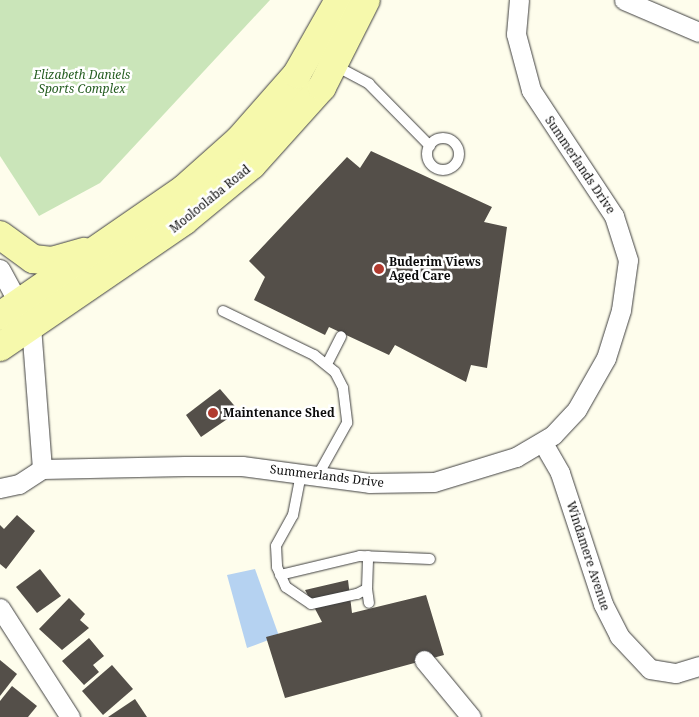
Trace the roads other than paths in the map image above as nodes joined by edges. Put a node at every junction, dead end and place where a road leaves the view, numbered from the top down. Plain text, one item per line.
1 (339, 0) edge
2 (366, 0) edge
3 (519, 0) edge
4 (624, 0) edge
5 (699, 32) edge
6 (310, 55) junction
7 (336, 66) junction
8 (430, 146) dead end
9 (0, 235) edge
10 (115, 236) junction
11 (0, 269) edge
12 (223, 311) dead end
13 (12, 327) edge
14 (341, 336) dead end
15 (327, 364) junction
16 (543, 443) junction
17 (42, 469) junction
18 (309, 476) junction
19 (0, 488) edge
20 (368, 556) junction
21 (430, 559) dead end
22 (280, 575) junction
23 (367, 589) junction
24 (369, 603) dead end
25 (0, 608) edge
26 (424, 660) dead end
27 (699, 666) edge
28 (70, 717) edge
29 (471, 717) edge

1 - 6 main road, Mooloolaba Road
2 - 7 main road, Mooloolaba Road
3 - 16 street, Summerlands Drive
4 - 5 street
6 - 7 lane
6 - 10 main road, Mooloolaba Road
7 - 8 lane
7 - 13 main road, Mooloolaba Road
9 - 10 main road
10 - 13 main road, Mooloolaba Road
11 - 13 street
12 - 15 lane
13 - 17 street
14 - 15 lane
15 - 18 lane
16 - 18 street, Summerlands Drive
16 - 27 street, Windamere Avenue
17 - 18 street, Summerlands Drive
17 - 19 street
18 - 22 lane
20 - 21 lane
20 - 22 lane
20 - 23 lane
22 - 23 lane
23 - 24 lane
25 - 28 street
26 - 29 street

